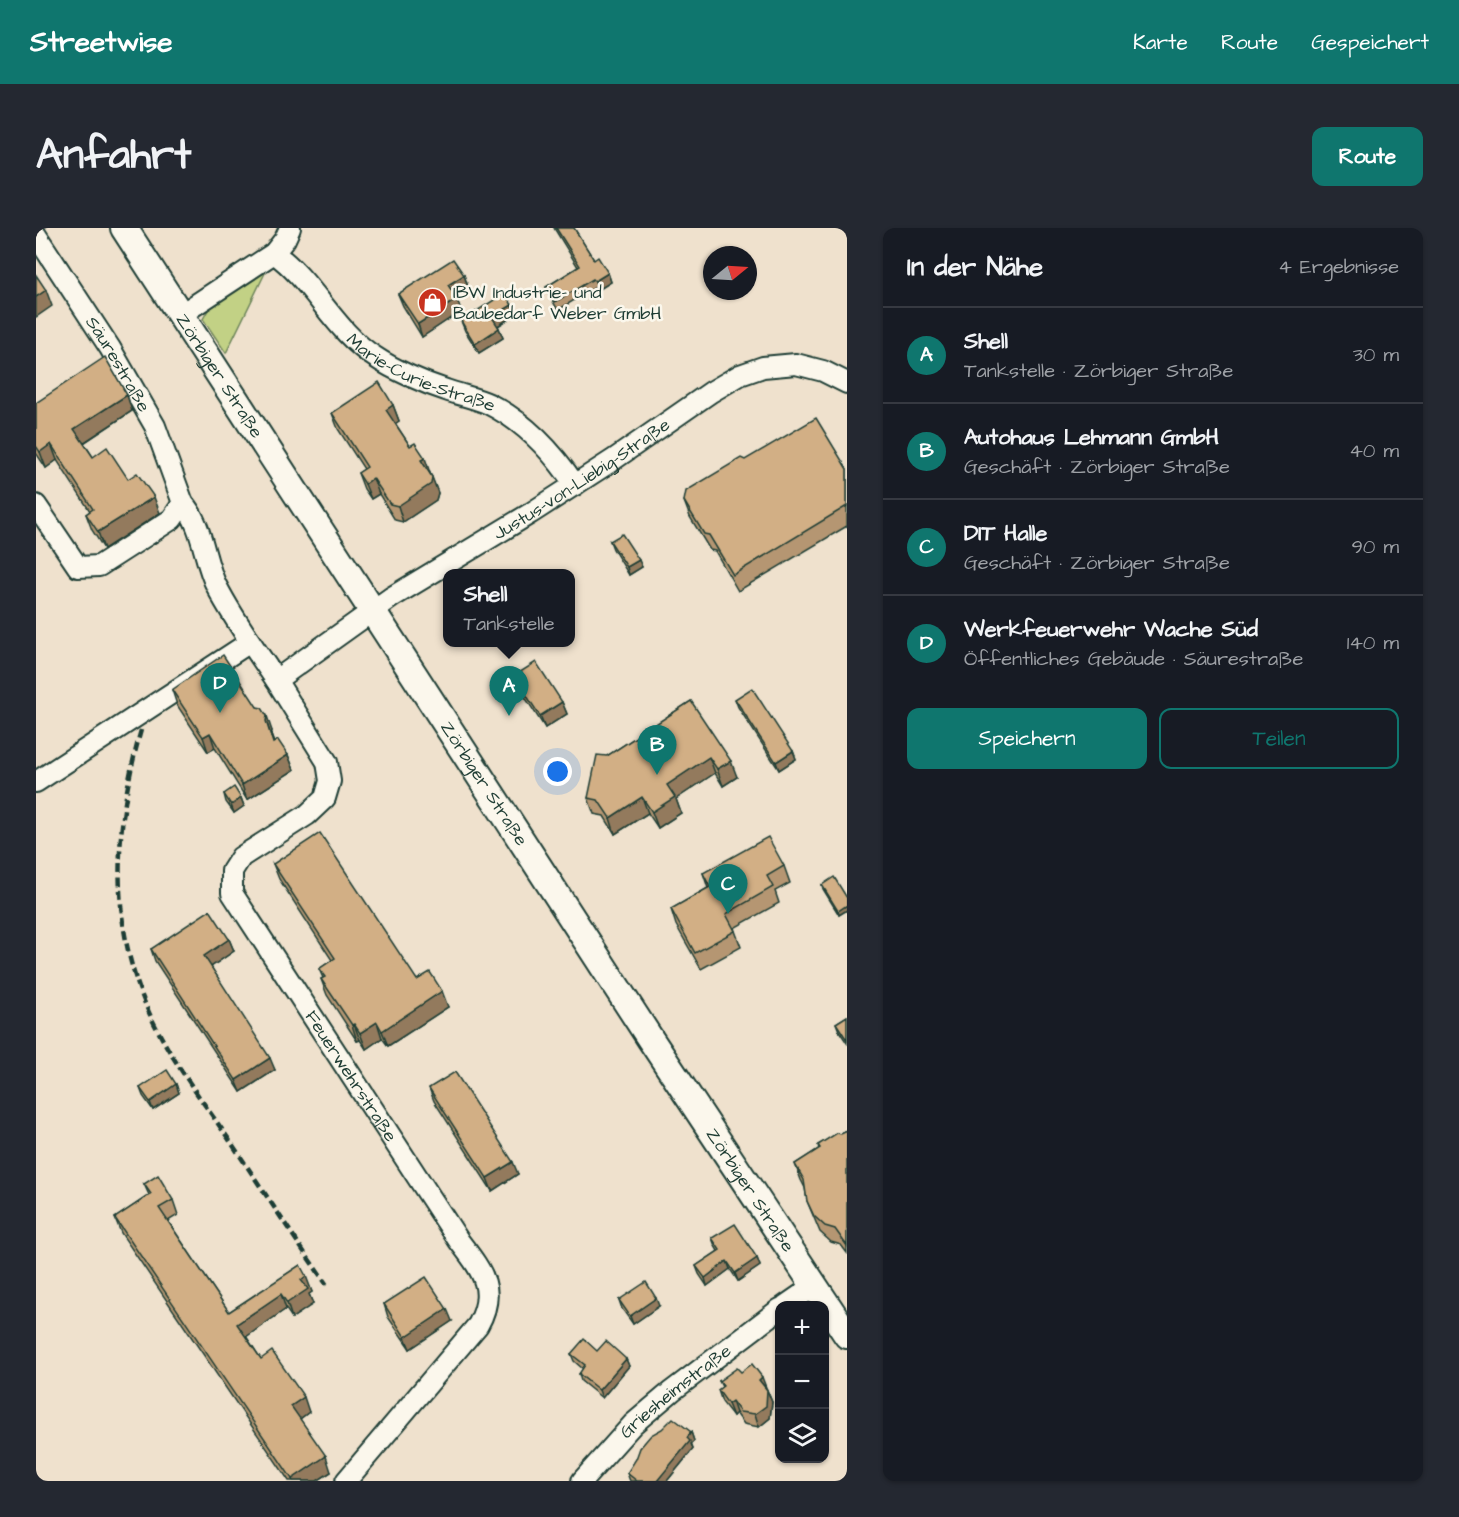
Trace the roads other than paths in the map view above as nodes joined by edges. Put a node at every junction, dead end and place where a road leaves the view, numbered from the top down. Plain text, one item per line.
1 (124, 228) edge
2 (290, 228) edge
3 (36, 235) edge
4 (274, 253) junction
5 (180, 315) junction
6 (847, 383) edge
7 (575, 485) junction
8 (183, 503) junction
9 (36, 505) edge
10 (372, 612) junction
11 (250, 642) junction
12 (276, 680) junction
13 (36, 782) edge
14 (814, 1286) junction
15 (790, 1301) edge
16 (775, 1313) edge
17 (847, 1335) edge
18 (346, 1481) edge
19 (582, 1481) edge

1 - 5 main road, Zörbiger Straße
2 - 4 street
3 - 8 street, Säurestraße
4 - 5 street
4 - 7 street, Marie-Curie-Straße
5 - 10 main road, Zörbiger Straße
6 - 7 street, Justus-von-Liebig-Straße
7 - 10 street, Justus-von-Liebig-Straße
8 - 9 street
8 - 11 street, Säurestraße
10 - 12 street
10 - 14 main road, Zörbiger Straße
11 - 12 street, Säurestraße
11 - 13 street
12 - 18 street, Feuerwehrstraße
14 - 15 street
14 - 17 main road, Zörbiger Straße
16 - 19 street, Griesheimstraße

